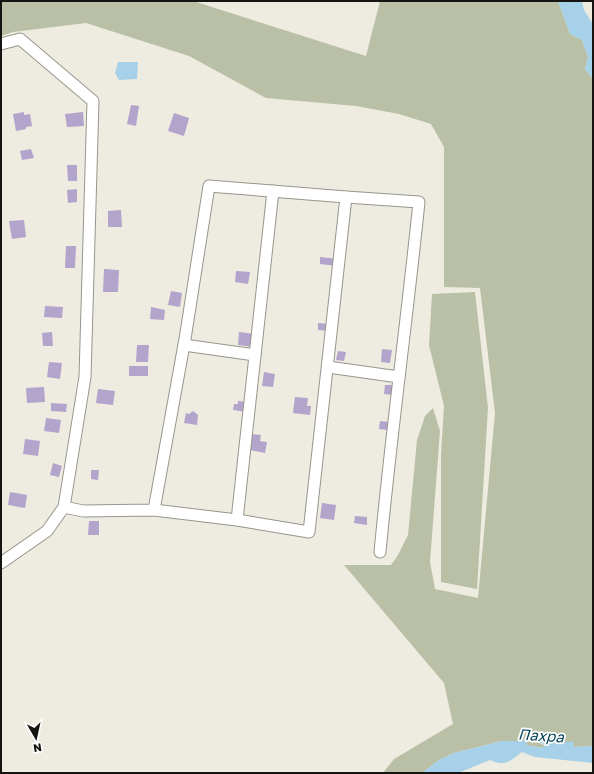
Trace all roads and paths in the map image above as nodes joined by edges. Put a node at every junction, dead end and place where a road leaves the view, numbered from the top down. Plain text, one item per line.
1 (1, 44) edge
2 (273, 191) junction
3 (346, 197) junction
4 (184, 345) junction
5 (255, 356) junction
6 (328, 367) junction
7 (399, 377) junction
8 (64, 507) junction
9 (154, 510) junction
10 (238, 520) junction
11 (380, 552) dead end
12 (1, 563) edge

1 - 8 street
2 - 3 street
2 - 4 street
2 - 5 street
3 - 6 street
3 - 7 street
4 - 5 street
4 - 9 street
5 - 10 street
6 - 7 street
6 - 10 street
7 - 11 street
8 - 9 street
8 - 12 street
9 - 10 street

